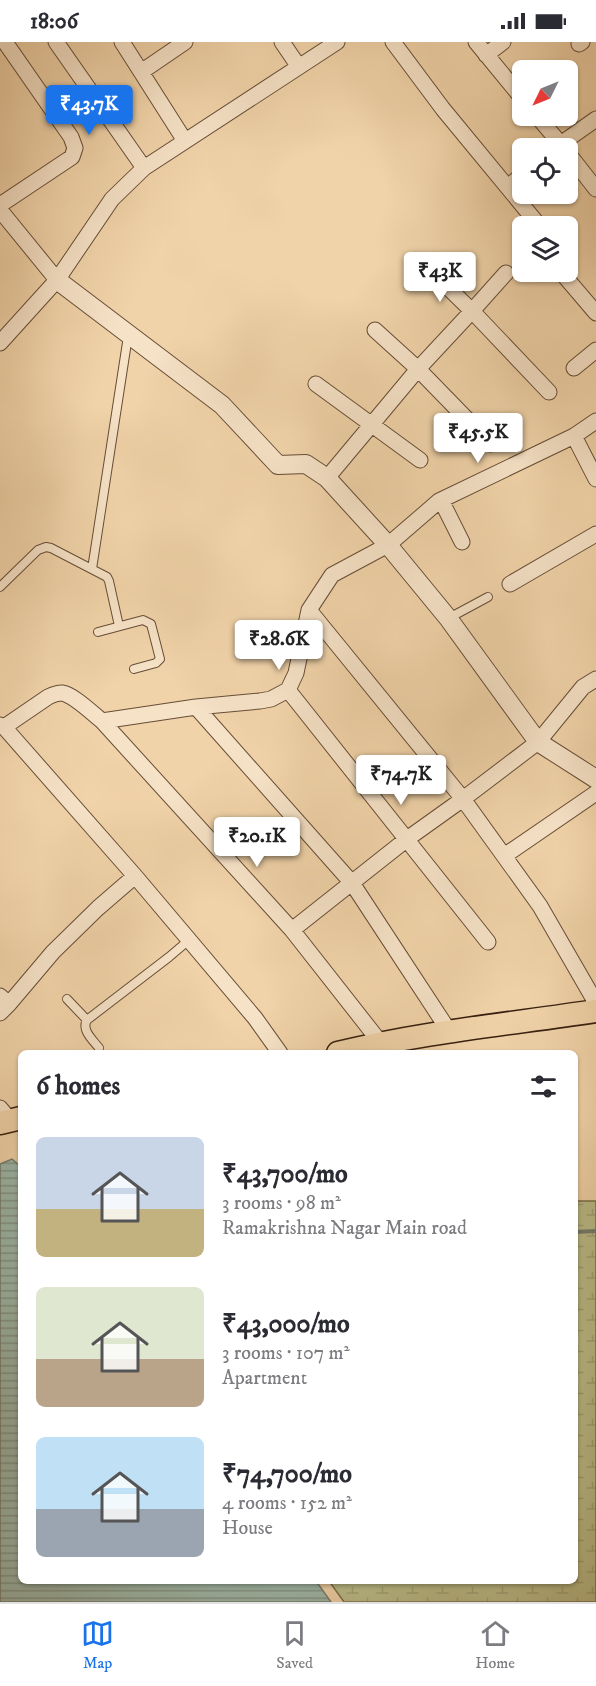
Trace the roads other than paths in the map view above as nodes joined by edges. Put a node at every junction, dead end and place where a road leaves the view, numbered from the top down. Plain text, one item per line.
1 (5, 42) edge
2 (56, 42) edge
3 (122, 42) edge
4 (185, 42) edge
5 (282, 42) edge
6 (337, 42) edge
7 (393, 42) edge
8 (476, 42) edge
9 (503, 42) edge
10 (486, 55) junction
11 (299, 67) junction
12 (141, 72) junction
13 (512, 86) edge
14 (596, 119) edge
15 (545, 126) edge
16 (554, 138) edge
17 (574, 138) edge
18 (185, 141) junction
19 (578, 167) edge
20 (144, 168) junction
21 (512, 185) edge
22 (508, 188) junction
23 (596, 189) edge
24 (0, 205) edge
25 (0, 210) edge
26 (531, 216) edge
27 (432, 272) dead end
28 (506, 273) dead end
29 (57, 280) junction
30 (570, 282) edge
31 (471, 311) junction
32 (596, 313) edge
33 (375, 330) dead end
34 (128, 334) junction
35 (0, 342) edge
36 (596, 350) edge
37 (574, 368) dead end
38 (418, 369) junction
39 (316, 384) dead end
40 (549, 392) dead end
41 (596, 421) edge
42 (373, 424) junction
43 (574, 436) junction
44 (491, 444) dead end
45 (420, 460) dead end
46 (327, 478) junction
47 (596, 479) edge
48 (441, 500) junction
49 (596, 534) edge
50 (462, 542) dead end
51 (388, 545) junction
52 (92, 569) junction
53 (510, 584) dead end
54 (0, 587) edge
55 (488, 597) dead end
56 (309, 610) junction
57 (448, 618) junction
58 (120, 626) junction
59 (98, 632) dead end
60 (134, 669) dead end
61 (596, 679) edge
62 (288, 690) junction
63 (196, 707) junction
64 (102, 721) junction
65 (2, 726) edge
66 (538, 742) junction
67 (596, 779) edge
68 (596, 793) edge
69 (463, 799) junction
70 (406, 839) junction
71 (504, 856) junction
72 (135, 876) junction
73 (352, 882) junction
74 (292, 930) junction
75 (189, 940) junction
76 (488, 942) dead end
77 (67, 999) dead end
78 (596, 1003) edge
79 (3, 1005) edge
80 (596, 1011) edge
81 (87, 1020) junction
82 (596, 1021) edge
83 (449, 1031) junction
84 (99, 1048) dead end
85 (380, 1048) edge
86 (278, 1050) edge
87 (363, 1050) edge

1 - 24 street
2 - 20 street
3 - 12 street
4 - 12 street
5 - 11 street
6 - 11 street
7 - 22 street
8 - 10 street
9 - 10 street
10 - 13 street
11 - 18 street
12 - 18 street
14 - 17 street
15 - 16 street
18 - 20 street
19 - 23 street
20 - 29 street
21 - 22 street
22 - 26 street
25 - 29 street
27 - 31 street
28 - 31 street
29 - 34 street
29 - 35 street
30 - 32 street
31 - 38 street
31 - 40 street
33 - 38 street
34 - 46 street
34 - 52 lane
36 - 37 street
38 - 42 street
38 - 44 street
39 - 42 street
41 - 43 street
42 - 45 street
42 - 46 street
43 - 47 street
43 - 48 street
46 - 51 street
48 - 50 street
48 - 51 street
49 - 53 street
51 - 56 street
51 - 57 street
52 - 54 lane
52 - 58 lane
55 - 57 lane
56 - 62 street
56 - 69 street
57 - 66 street
58 - 59 lane
58 - 60 lane
61 - 66 street
62 - 63 street
62 - 70 street
63 - 64 street
63 - 73 street
64 - 65 street
64 - 74 street
65 - 72 street
66 - 67 street
66 - 69 street
68 - 71 street
69 - 70 street
69 - 71 street
70 - 73 street
70 - 76 street
71 - 78 street
72 - 75 street
72 - 79 street
73 - 74 street
73 - 83 street
74 - 85 street
75 - 81 lane
75 - 86 street
77 - 81 lane
80 - 83 main road
81 - 84 lane
82 - 85 main road
83 - 85 main road
85 - 87 main road

